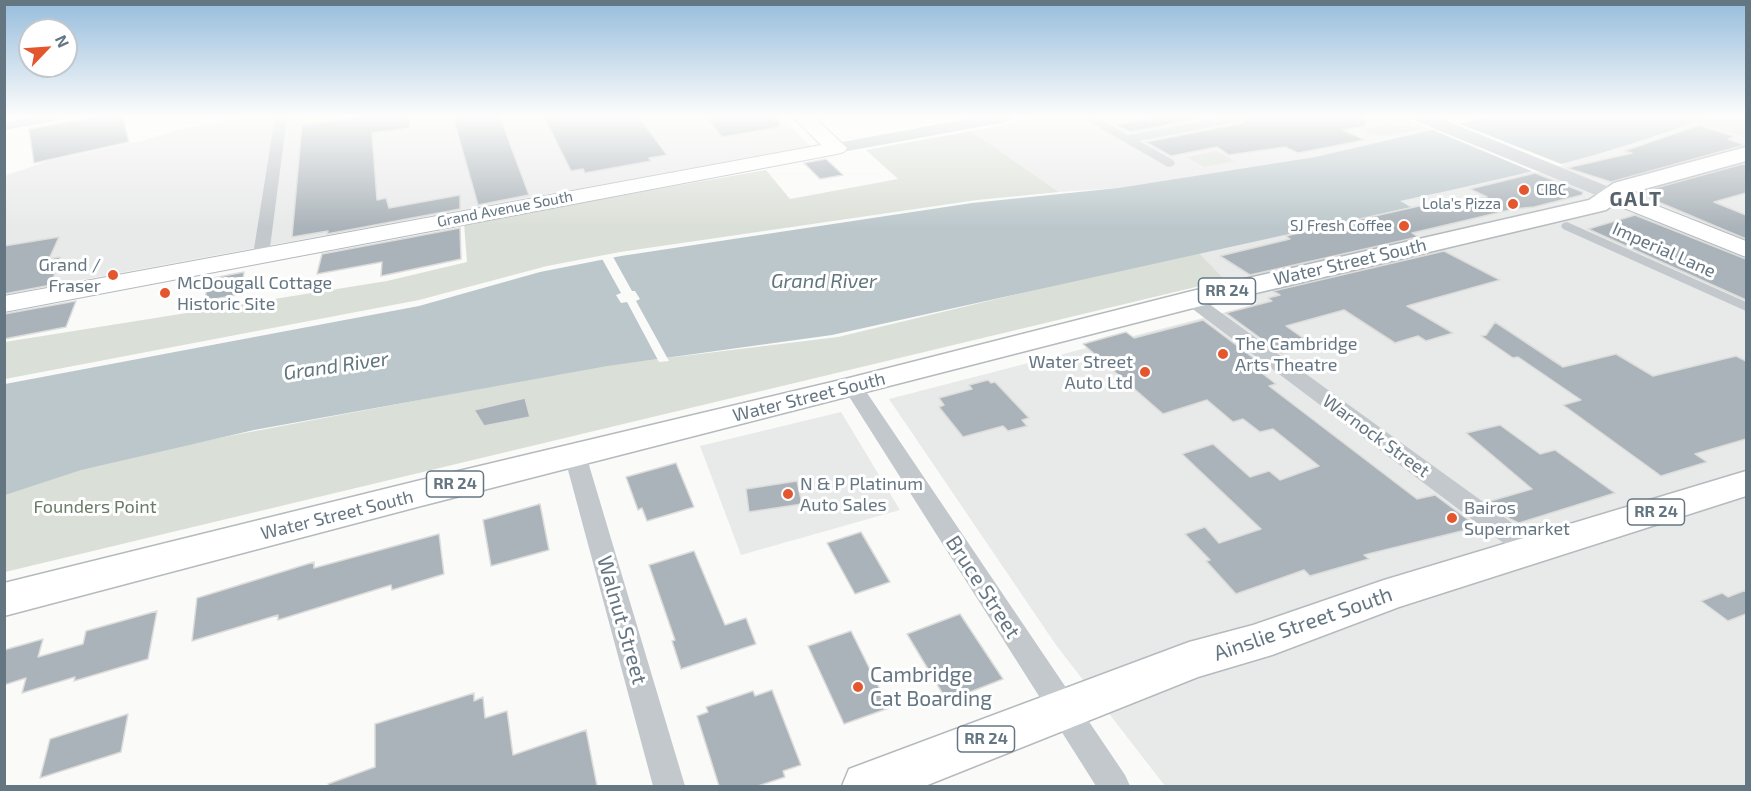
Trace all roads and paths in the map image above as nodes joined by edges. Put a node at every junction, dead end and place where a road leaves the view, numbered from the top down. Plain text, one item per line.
1 (276, 154) edge
2 (805, 154) edge
3 (1151, 154) edge
4 (1512, 154) edge
5 (1746, 154) edge
6 (1168, 164) dead end
7 (1612, 195) junction
8 (1568, 226) dead end
9 (1746, 250) edge
10 (261, 255) junction
11 (1192, 300) junction
12 (4, 304) edge
13 (1746, 307) edge
14 (853, 387) junction
15 (575, 455) junction
16 (1746, 483) edge
17 (1532, 550) junction
18 (4, 600) edge
19 (1064, 709) junction
20 (669, 786) edge
21 (867, 786) edge
22 (1114, 786) edge

1 - 10 street
2 - 10 main road, Grand Avenue South
3 - 6 street
4 - 7 street
5 - 7 main road, RR 24
7 - 9 main road
7 - 11 main road, Water Street South / RR 24
8 - 13 street, Imperial Lane
10 - 12 main road, Grand Avenue South
11 - 14 main road, Water Street South / RR 24
11 - 17 street, Warnock Street
14 - 15 main road, Water Street South / RR 24
14 - 19 street, Bruce Street
15 - 18 main road, Water Street South / RR 24
15 - 20 street, Walnut Street
16 - 17 main road, Ainslie Street South / RR 24
17 - 19 main road, Ainslie Street South / RR 24
19 - 21 main road, Ainslie Street South / RR 24
19 - 22 street, Bruce Street

